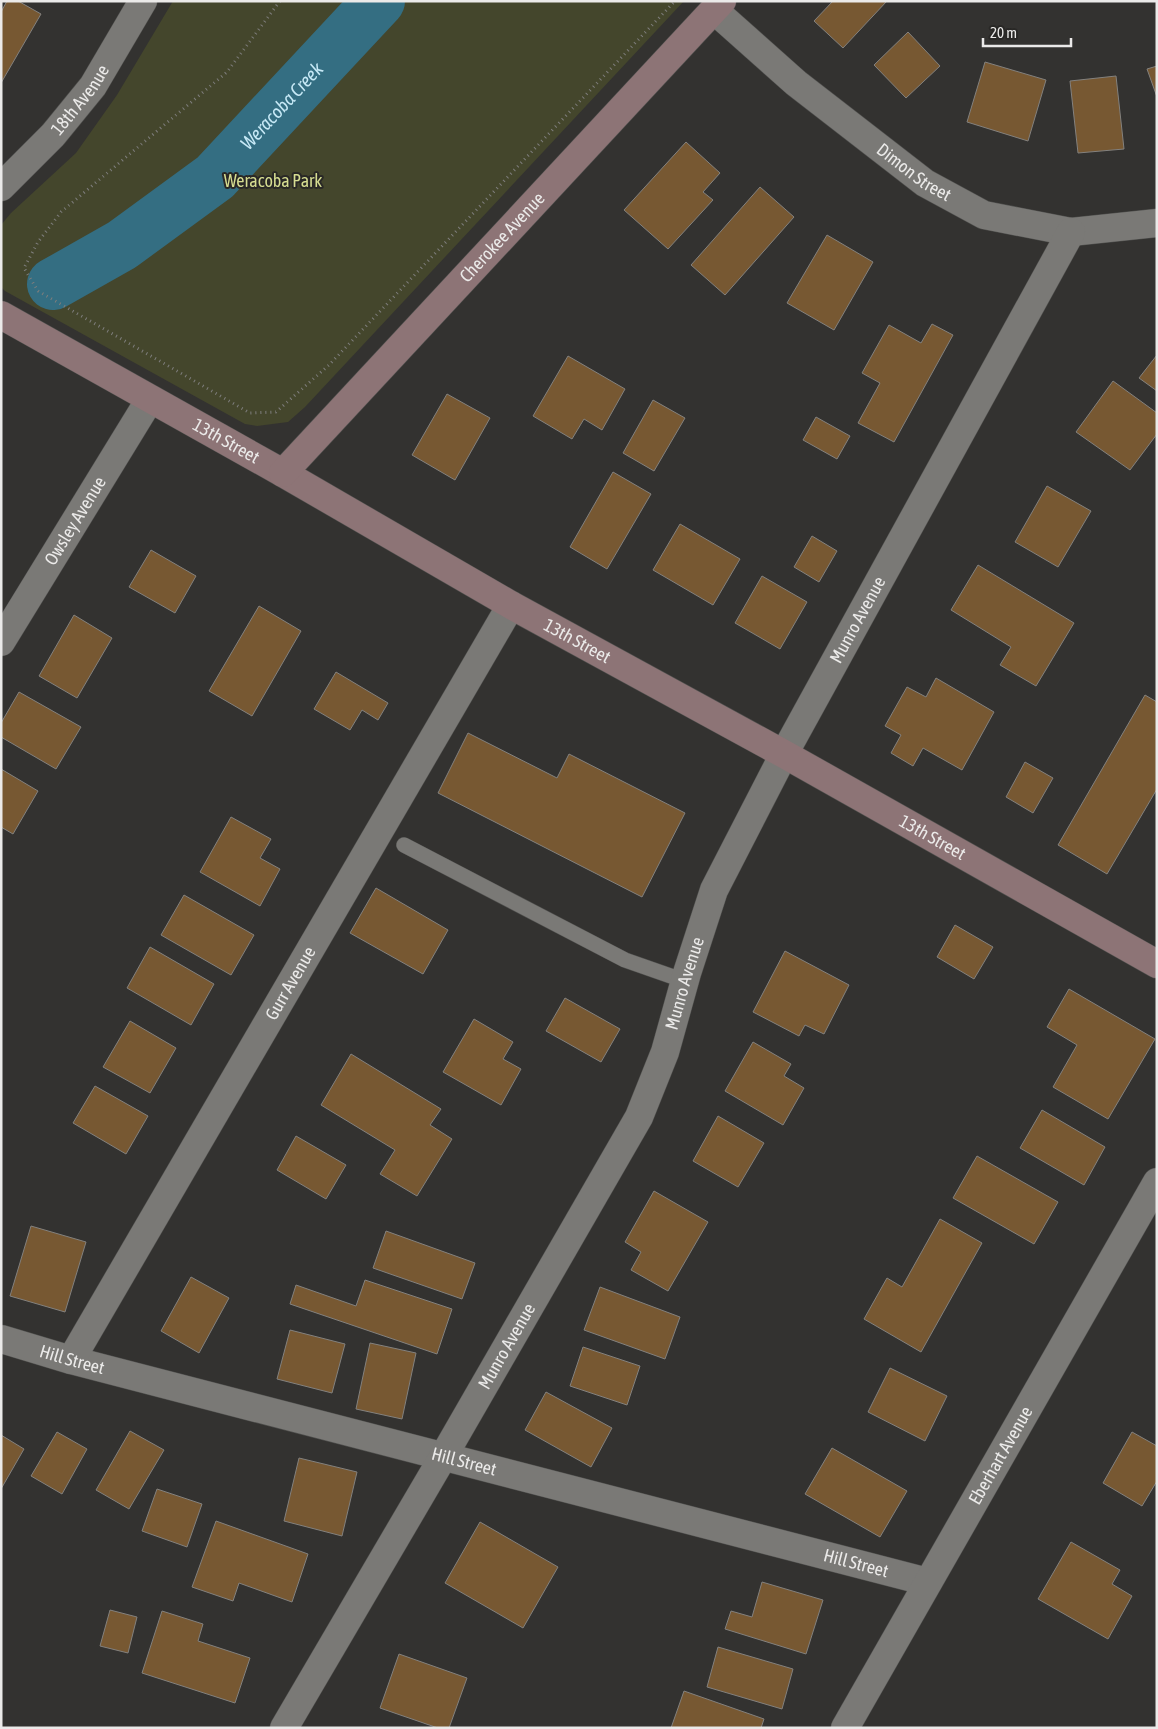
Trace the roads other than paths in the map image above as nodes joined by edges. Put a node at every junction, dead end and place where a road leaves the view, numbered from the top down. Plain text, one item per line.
1 (143, 1) edge
2 (718, 5) edge
3 (1, 187) edge
4 (1157, 223) edge
5 (1071, 232) junction
6 (1, 315) edge
7 (150, 399) junction
8 (283, 473) junction
9 (511, 605) junction
10 (1, 642) edge
11 (784, 754) junction
12 (404, 845) dead end
13 (1157, 964) edge
14 (685, 981) junction
15 (1157, 1182) edge
16 (1, 1339) edge
17 (71, 1360) junction
18 (443, 1457) junction
19 (928, 1582) junction
20 (284, 1728) edge
21 (845, 1728) edge

1 - 3 street, 18th Avenue
2 - 5 street, Dimon Street
2 - 8 main road, Cherokee Avenue
4 - 5 street, Dimon Street
5 - 11 street, Munro Avenue
6 - 7 main road, 13th Street
7 - 8 main road, 13th Street
7 - 10 street, Owsley Avenue
8 - 9 main road, 13th Street
9 - 11 main road, 13th Street
9 - 17 street, Gurr Avenue
11 - 13 main road, 13th Street
11 - 14 street, Munro Avenue
12 - 14 lane
14 - 18 street, Munro Avenue
15 - 19 street, Eberhart Avenue
16 - 17 street, Hill Street
17 - 18 street, Hill Street
18 - 19 street, Hill Street
18 - 20 street, Munro Avenue
19 - 21 street, Eberhart Avenue

